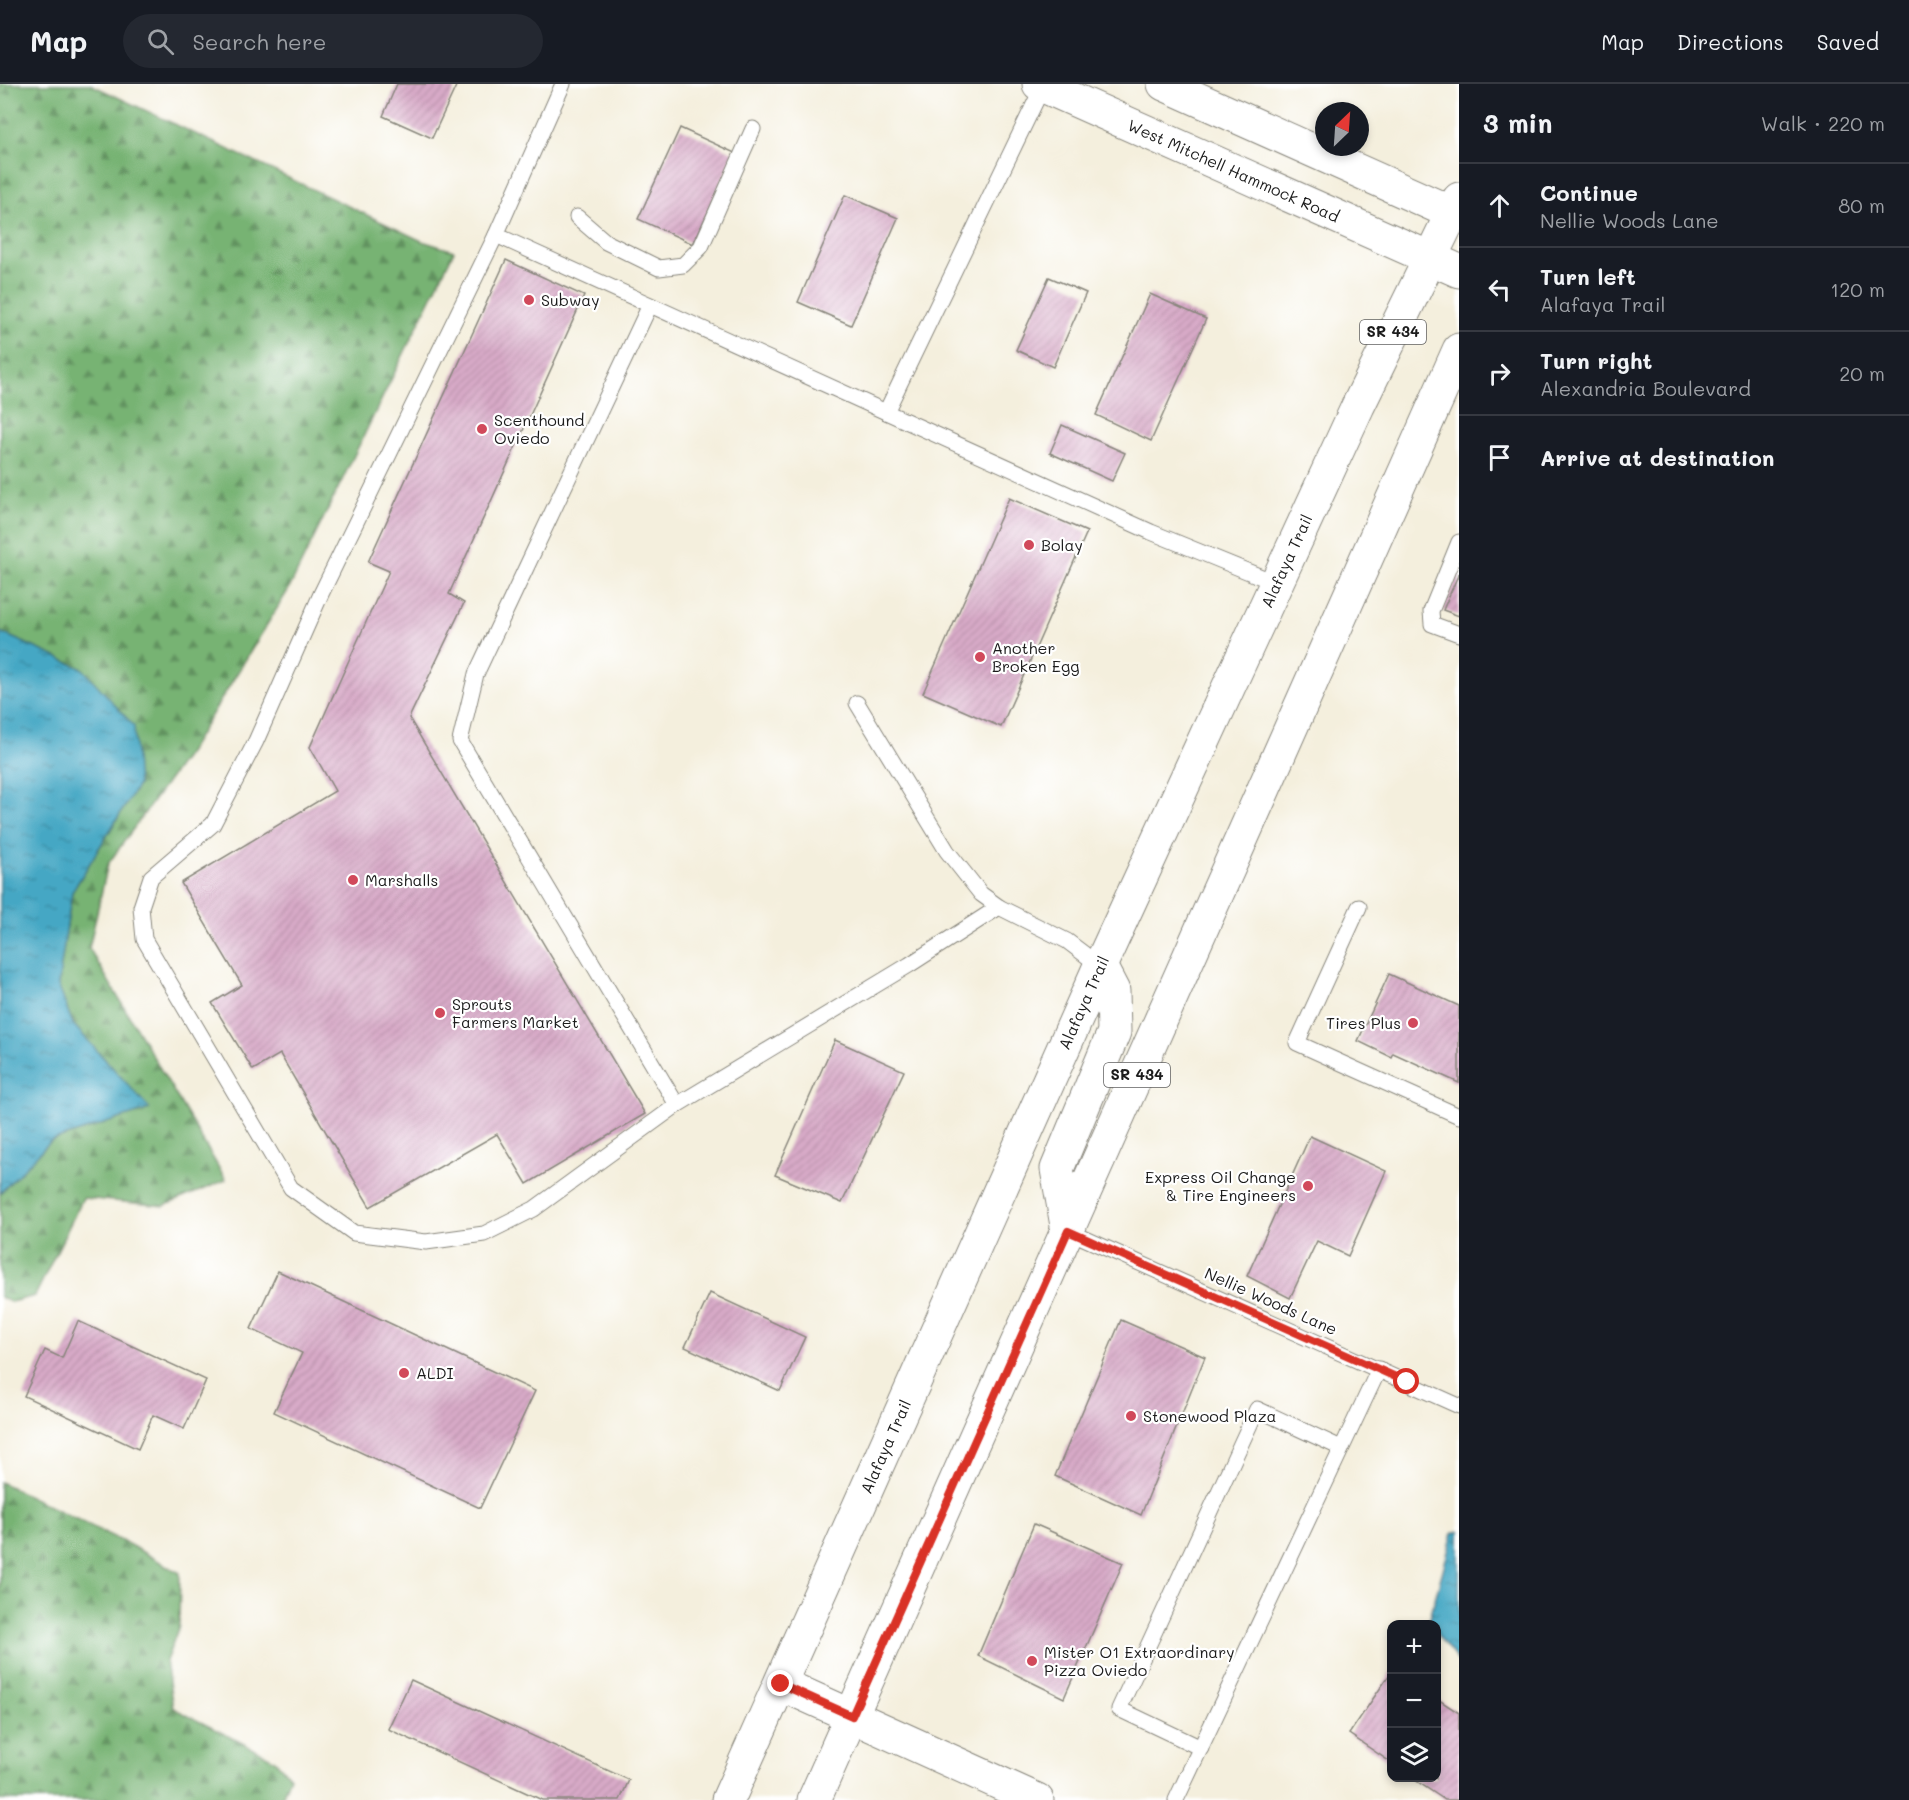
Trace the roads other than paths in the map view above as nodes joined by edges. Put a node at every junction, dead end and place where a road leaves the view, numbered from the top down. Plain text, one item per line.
1 (562, 84) edge
2 (1164, 84) edge
3 (1041, 85) edge
4 (753, 129) dead end
5 (1457, 209) edge
6 (577, 216) dead end
7 (496, 235) junction
8 (1429, 257) junction
9 (1459, 271) edge
10 (650, 305) junction
11 (1459, 350) edge
12 (886, 412) junction
13 (1459, 542) edge
14 (1276, 583) junction
15 (1459, 634) edge
16 (857, 703) dead end
17 (999, 907) junction
18 (1359, 907) dead end
19 (1100, 966) junction
20 (677, 1105) junction
21 (1459, 1116) edge
22 (1068, 1231) junction
23 (1379, 1370) junction
24 (1459, 1406) edge
25 (1341, 1448) junction
26 (781, 1684) junction
27 (852, 1716) junction
28 (1201, 1748) junction
29 (728, 1800) edge
30 (814, 1800) edge
31 (1037, 1800) edge
32 (1176, 1800) edge

1 - 7 lane
2 - 5 main road
3 - 8 main road, West Mitchell Hammock Road
3 - 12 lane
4 - 6 lane
5 - 8 main road, Alafaya Trail / SR 434
7 - 10 lane
7 - 20 lane
8 - 9 main road, West Mitchell Hammock Road
8 - 14 main road, Alafaya Trail / SR 434
10 - 12 lane
10 - 20 lane
11 - 22 main road, SR 434
12 - 14 lane
13 - 15 lane
14 - 19 main road, Alafaya Trail / SR 434
16 - 17 lane
17 - 19 lane
17 - 20 lane
18 - 21 lane
19 - 22 main road
19 - 26 main road, Alafaya Trail / SR 434
22 - 23 lane, Nellie Woods Lane
22 - 27 main road, SR 434
23 - 24 lane, Nellie Woods Lane
23 - 25 lane
25 - 28 lane
25 - 28 lane
26 - 27 main road
26 - 29 main road, Alafaya Trail / SR 434
27 - 30 main road, SR 434
27 - 31 main road
28 - 32 lane

